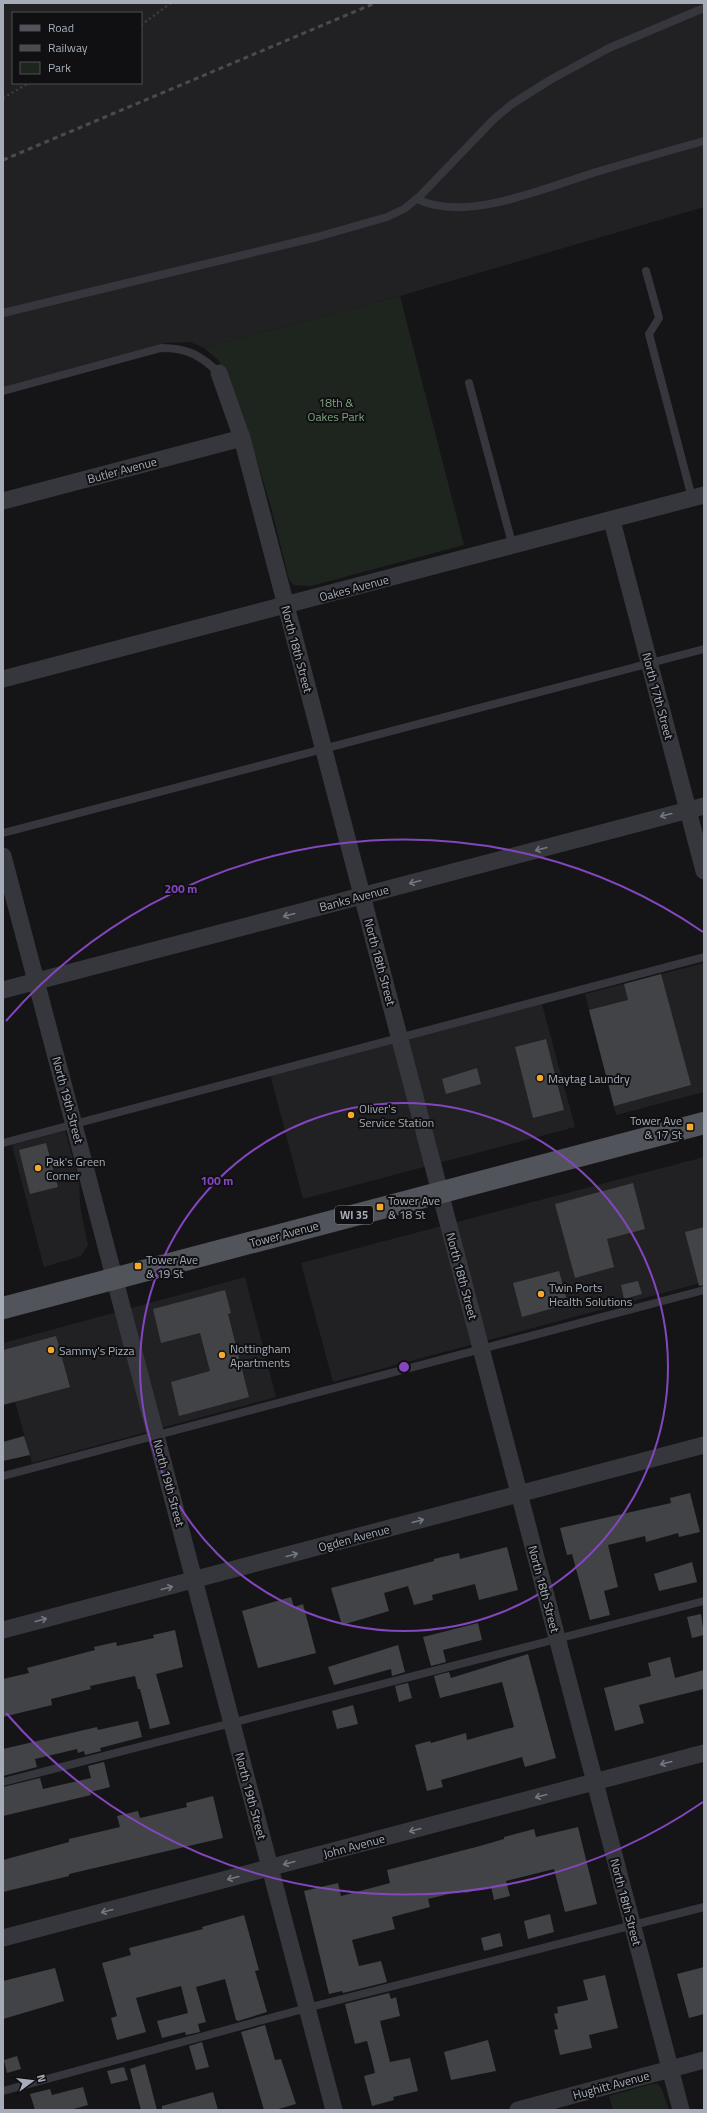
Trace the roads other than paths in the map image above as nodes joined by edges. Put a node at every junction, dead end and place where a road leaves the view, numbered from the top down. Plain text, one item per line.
1 (704, 8) edge
2 (704, 141) edge
3 (417, 199) junction
4 (646, 271) dead end
5 (3, 313) edge
6 (219, 373) joint
7 (469, 383) dead end
8 (3, 391) edge
9 (242, 438) junction
10 (698, 497) edge
11 (3, 501) edge
12 (612, 521) junction
13 (513, 546) junction
14 (286, 606) junction
15 (704, 649) edge
16 (650, 664) junction
17 (3, 679) edge
18 (324, 749) junction
19 (696, 808) edge
20 (3, 833) edge
21 (3, 856) edge
22 (704, 871) edge
23 (362, 896) junction
24 (704, 957) edge
25 (36, 981) junction
26 (3, 990) edge
27 (399, 1036) junction
28 (704, 1123) edge
29 (74, 1124) junction
30 (3, 1143) edge
31 (440, 1192) junction
32 (114, 1278) junction
33 (704, 1290) edge
34 (3, 1308) edge
35 (481, 1348) junction
36 (156, 1436) junction
37 (704, 1445) edge
38 (3, 1476) edge
39 (519, 1494) junction
40 (194, 1580) junction
41 (704, 1601) edge
42 (3, 1630) edge
43 (557, 1639) junction
44 (232, 1721) junction
45 (704, 1753) edge
46 (3, 1782) edge
47 (595, 1782) junction
48 (270, 1868) junction
49 (704, 1907) edge
50 (632, 1926) junction
51 (3, 1938) edge
52 (307, 2008) junction
53 (704, 2060) edge
54 (670, 2069) junction
55 (3, 2091) edge
56 (334, 2110) edge
57 (518, 2110) edge
58 (681, 2110) edge

1 - 3 lane
2 - 3 lane
3 - 5 lane
4 - 10 lane
6 - 8 lane
6 - 9 street, North 18th Street
7 - 13 lane
9 - 11 street, Butler Avenue
9 - 14 street, North 18th Street
10 - 12 street, Oakes Avenue
12 - 13 street, Oakes Avenue
12 - 16 street, North 17th Street
13 - 14 street, Oakes Avenue
14 - 17 street, Oakes Avenue
14 - 18 street, North 18th Street
15 - 16 lane
16 - 18 lane
16 - 19 street, North 17th Street
18 - 20 lane
18 - 23 street, North 18th Street
19 - 22 street, North 17th Street
19 -> 23 street, Banks Avenue
21 - 25 street, North 19th Street
23 -> 25 street, Banks Avenue
23 - 27 street, North 18th Street
24 - 27 lane
25 - 26 street, Banks Avenue
25 - 29 street, North 19th Street
27 - 29 lane
27 - 31 street, North 18th Street
28 - 31 main road, Tower Avenue / WI 35
29 - 30 lane
29 - 32 street, North 19th Street
31 - 32 main road, Tower Avenue / WI 35
31 - 35 street, North 18th Street
32 - 34 main road, Tower Avenue / WI 35
32 - 36 street, North 19th Street
33 - 35 lane
35 - 36 lane
35 - 39 street, North 18th Street
36 - 38 lane
36 - 40 street, North 19th Street
37 - 39 street, Ogden Avenue
40 -> 39 street, Ogden Avenue
39 - 43 street, North 18th Street
42 -> 40 street, Ogden Avenue
40 - 44 street, North 19th Street
41 - 43 lane
43 - 44 lane
43 - 47 street, North 18th Street
44 - 46 lane
44 - 48 street, North 19th Street
45 -> 47 street, John Avenue
47 -> 48 street, John Avenue
47 - 50 street, North 18th Street
48 -> 51 street, John Avenue
48 - 52 street, North 19th Street
49 - 50 lane
50 - 52 lane
50 - 54 street, North 18th Street
52 - 55 lane
52 - 56 street, North 19th Street
53 - 54 street, Hughitt Avenue
54 - 57 street, Hughitt Avenue
54 - 58 street, North 18th Street

